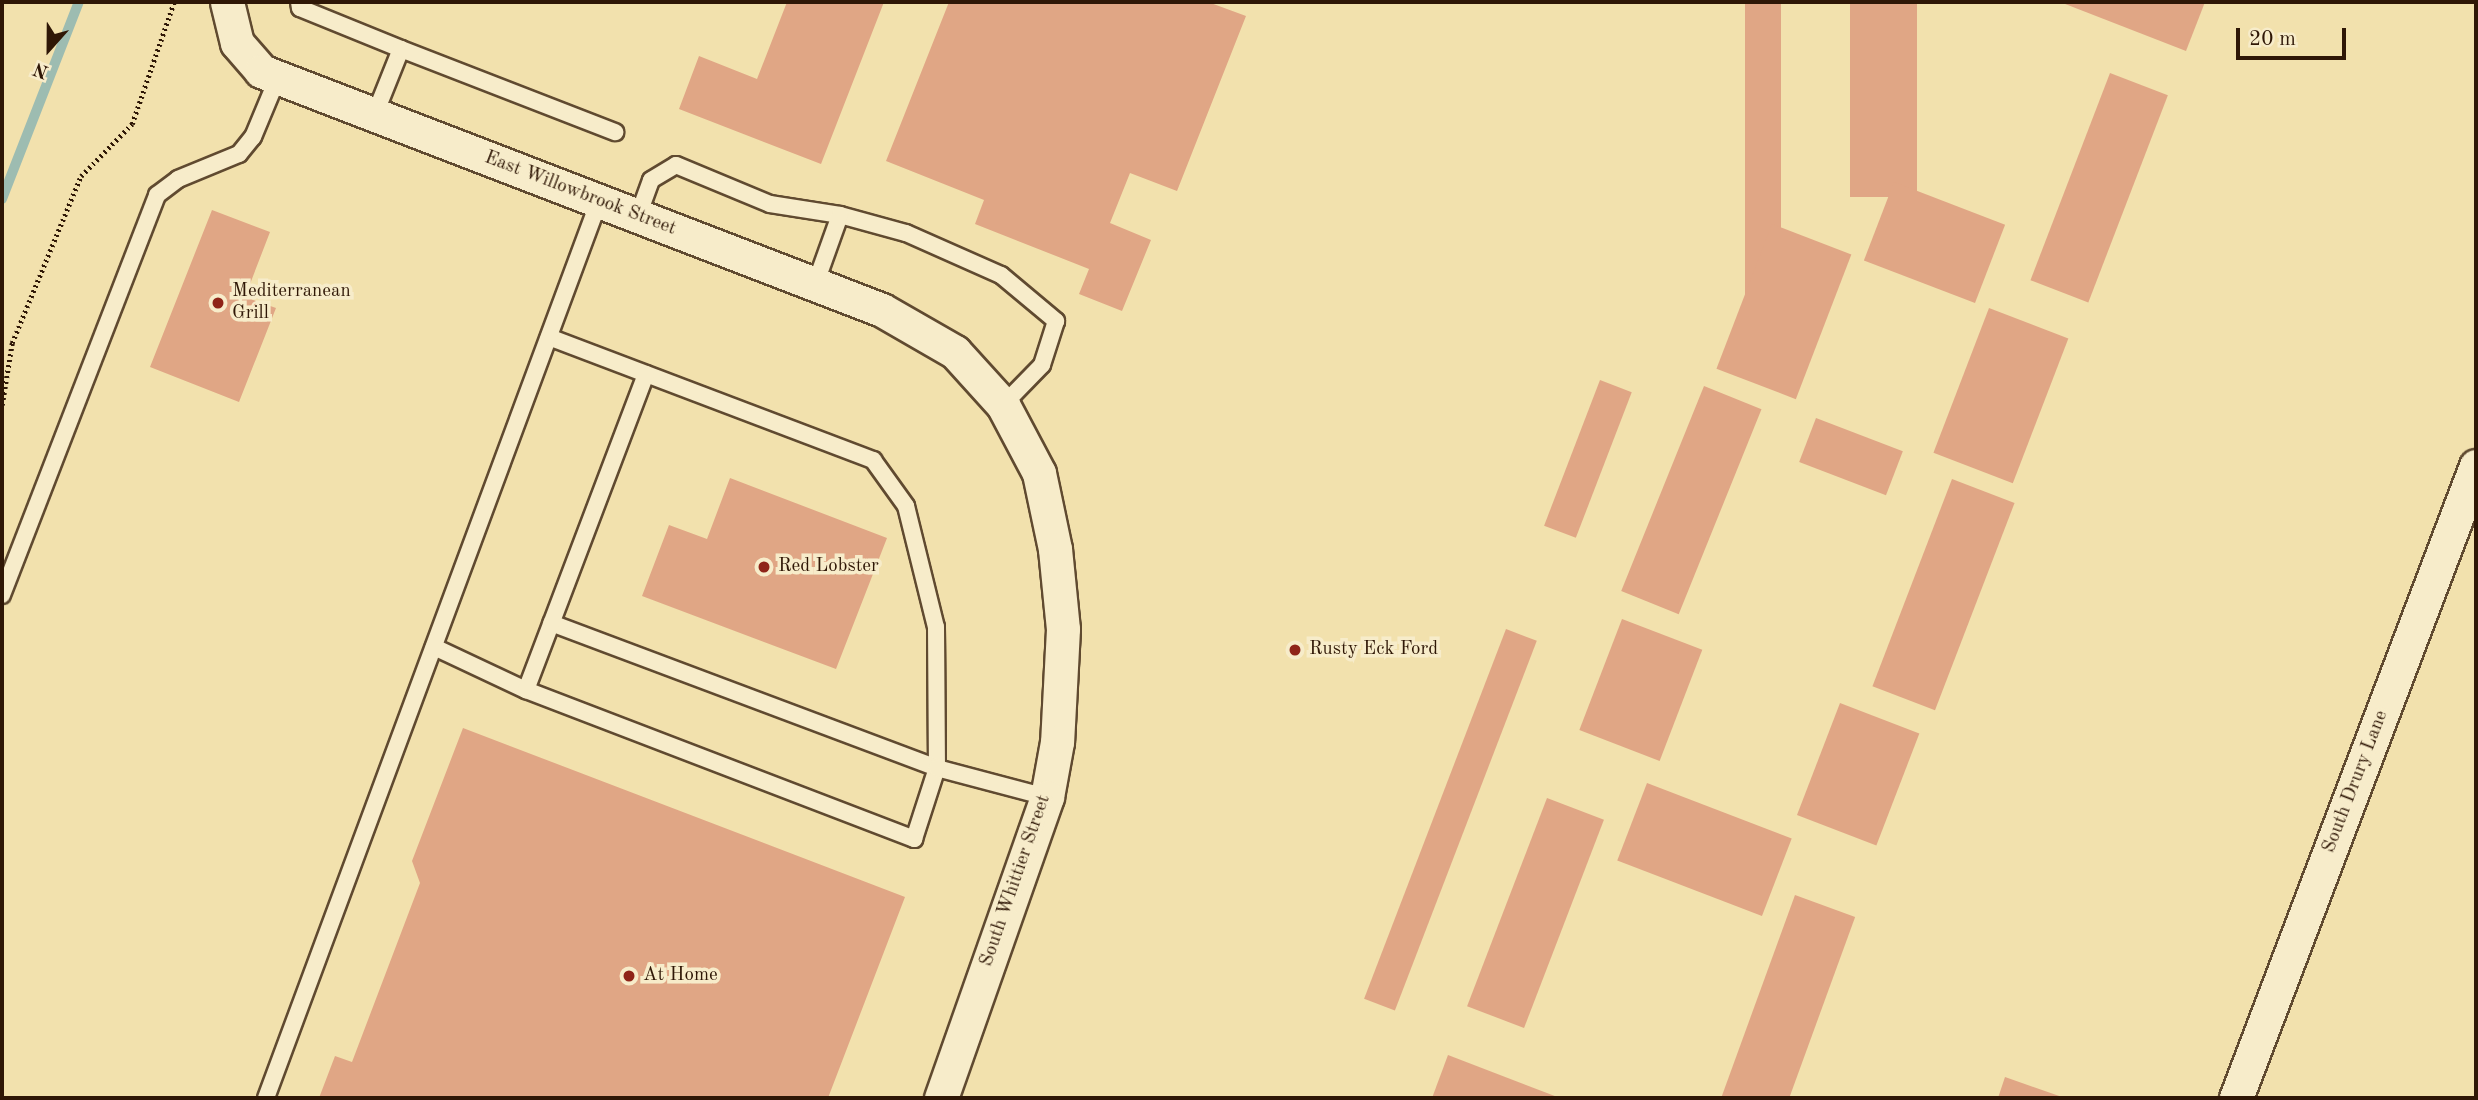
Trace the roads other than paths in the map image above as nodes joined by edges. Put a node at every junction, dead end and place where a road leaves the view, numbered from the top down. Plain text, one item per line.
1 (227, 2) edge
2 (299, 2) edge
3 (401, 50) junction
4 (278, 77) junction
5 (375, 114) junction
6 (615, 132) dead end
7 (599, 201) junction
8 (841, 215) junction
9 (638, 216) junction
10 (815, 285) junction
11 (882, 310) joint
12 (549, 337) junction
13 (646, 374) junction
14 (1003, 405) junction
15 (2476, 466) edge
16 (2, 595) edge
17 (551, 623) junction
18 (434, 647) junction
19 (526, 690) junction
20 (937, 768) junction
21 (1047, 797) junction
22 (266, 1098) edge
23 (941, 1098) edge
24 (2236, 1098) edge

1 - 4 street, East Willowbrook Street
2 - 3 lane
3 - 5 lane
3 - 6 lane
4 - 5 street, East Willowbrook Street
4 - 16 lane
5 - 7 street, East Willowbrook Street
7 - 9 street, East Willowbrook Street
7 - 12 lane
8 - 9 lane
8 - 10 lane
8 - 14 lane
9 - 10 street, East Willowbrook Street
10 - 11 street, East Willowbrook Street
11 - 14 street, South Whittier Street
12 - 13 lane
12 - 18 lane
13 - 17 lane
13 - 20 lane
14 - 21 street, South Whittier Street
15 - 24 street, South Drury Lane
17 - 19 lane
17 - 20 lane
18 - 19 lane
18 - 22 lane
19 - 20 lane
20 - 21 lane
21 - 23 street, South Whittier Street

